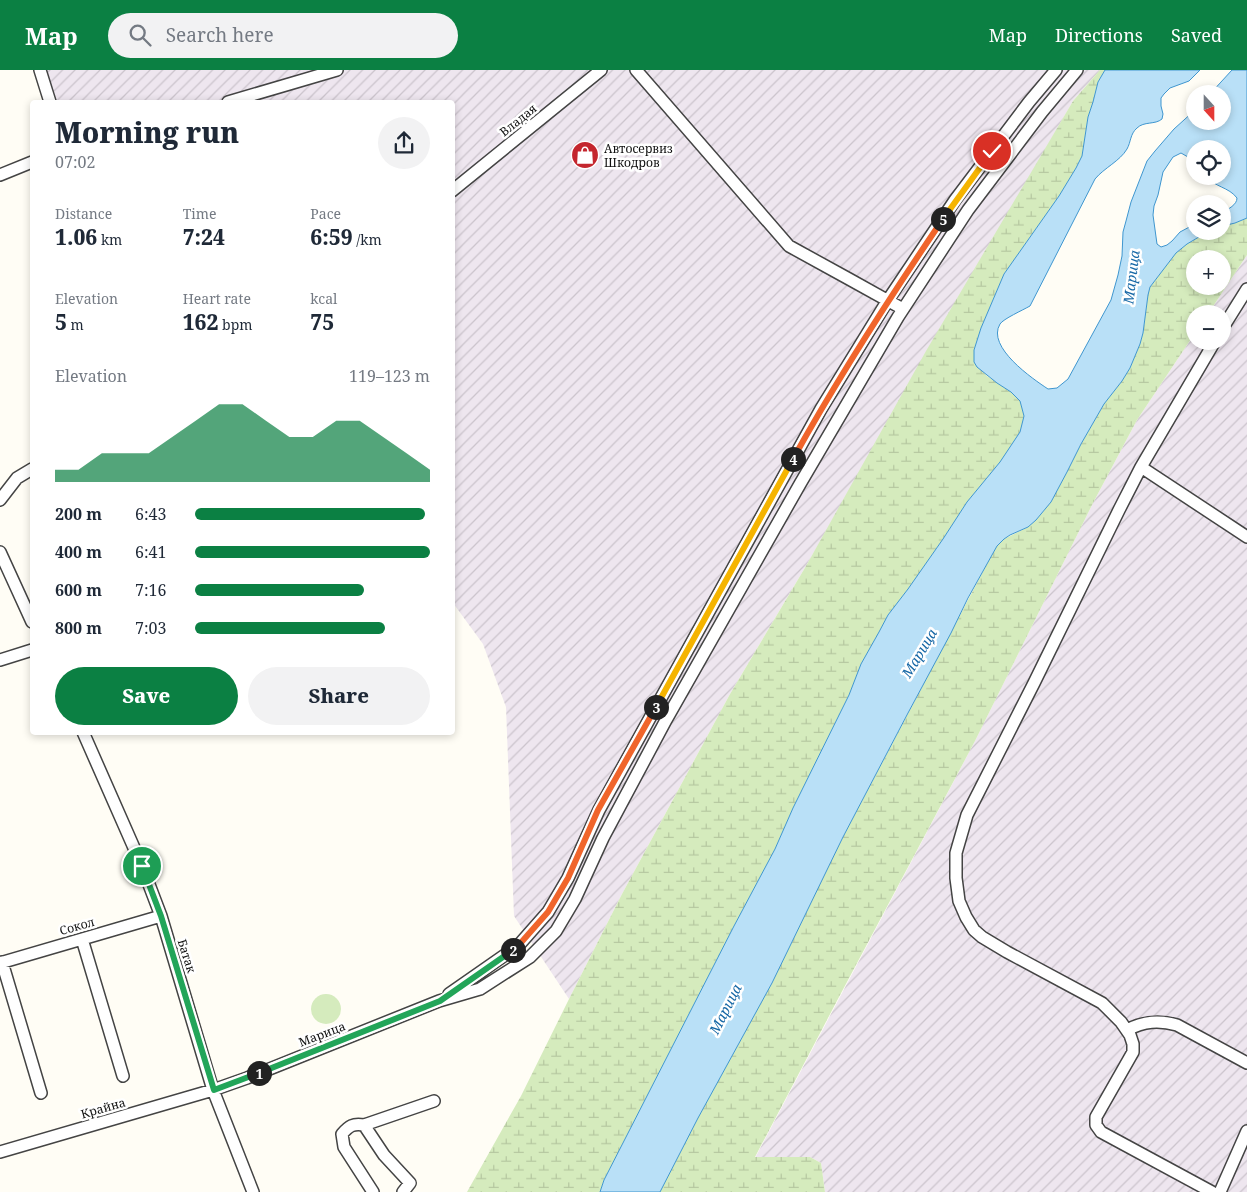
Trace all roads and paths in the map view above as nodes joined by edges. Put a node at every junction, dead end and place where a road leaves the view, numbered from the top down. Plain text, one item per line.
1 (40, 70) edge
2 (336, 70) edge
3 (601, 70) edge
4 (636, 70) edge
5 (1056, 70) edge
6 (1077, 70) edge
7 (49, 100) edge
8 (235, 100) edge
9 (30, 163) edge
10 (0, 175) edge
11 (455, 189) edge
12 (1247, 289) edge
13 (888, 300) junction
14 (903, 309) junction
15 (1231, 315) edge
16 (1210, 350) edge
17 (1140, 467) junction
18 (30, 470) edge
19 (0, 500) edge
20 (1247, 537) edge
21 (0, 552) edge
22 (30, 618) edge
23 (30, 651) edge
24 (0, 660) edge
25 (84, 735) edge
26 (161, 916) junction
27 (82, 939) junction
28 (1, 962) edge
29 (440, 1001) junction
30 (1127, 1030) junction
31 (1247, 1063) edge
32 (123, 1076) dead end
33 (214, 1090) junction
34 (41, 1093) dead end
35 (434, 1101) dead end
36 (364, 1125) junction
37 (1247, 1131) edge
38 (0, 1152) edge
39 (406, 1187) edge
40 (253, 1192) edge
41 (373, 1192) edge
42 (1212, 1192) edge
43 (1220, 1192) edge

1 - 7 street
2 - 8 street
3 - 11 street, Владая
4 - 13 street
5 - 13 street, Марица
6 - 14 street, Марица
9 - 10 street
12 - 15 street
13 - 14 street
13 - 29 street, Марица
14 - 29 street, Марица
16 - 17 street
17 - 20 street
17 - 30 street
18 - 19 street
21 - 22 street
23 - 24 street
25 - 26 street, Батак
26 - 27 street, Сокол
26 - 33 street, Батак
27 - 28 street, Сокол
27 - 32 street
28 - 34 street
29 - 33 street, Марица
30 - 31 street
30 - 42 street
33 - 38 street, Крайна
33 - 40 street, Батак
35 - 36 street
36 - 39 street
36 - 41 street
37 - 43 street

